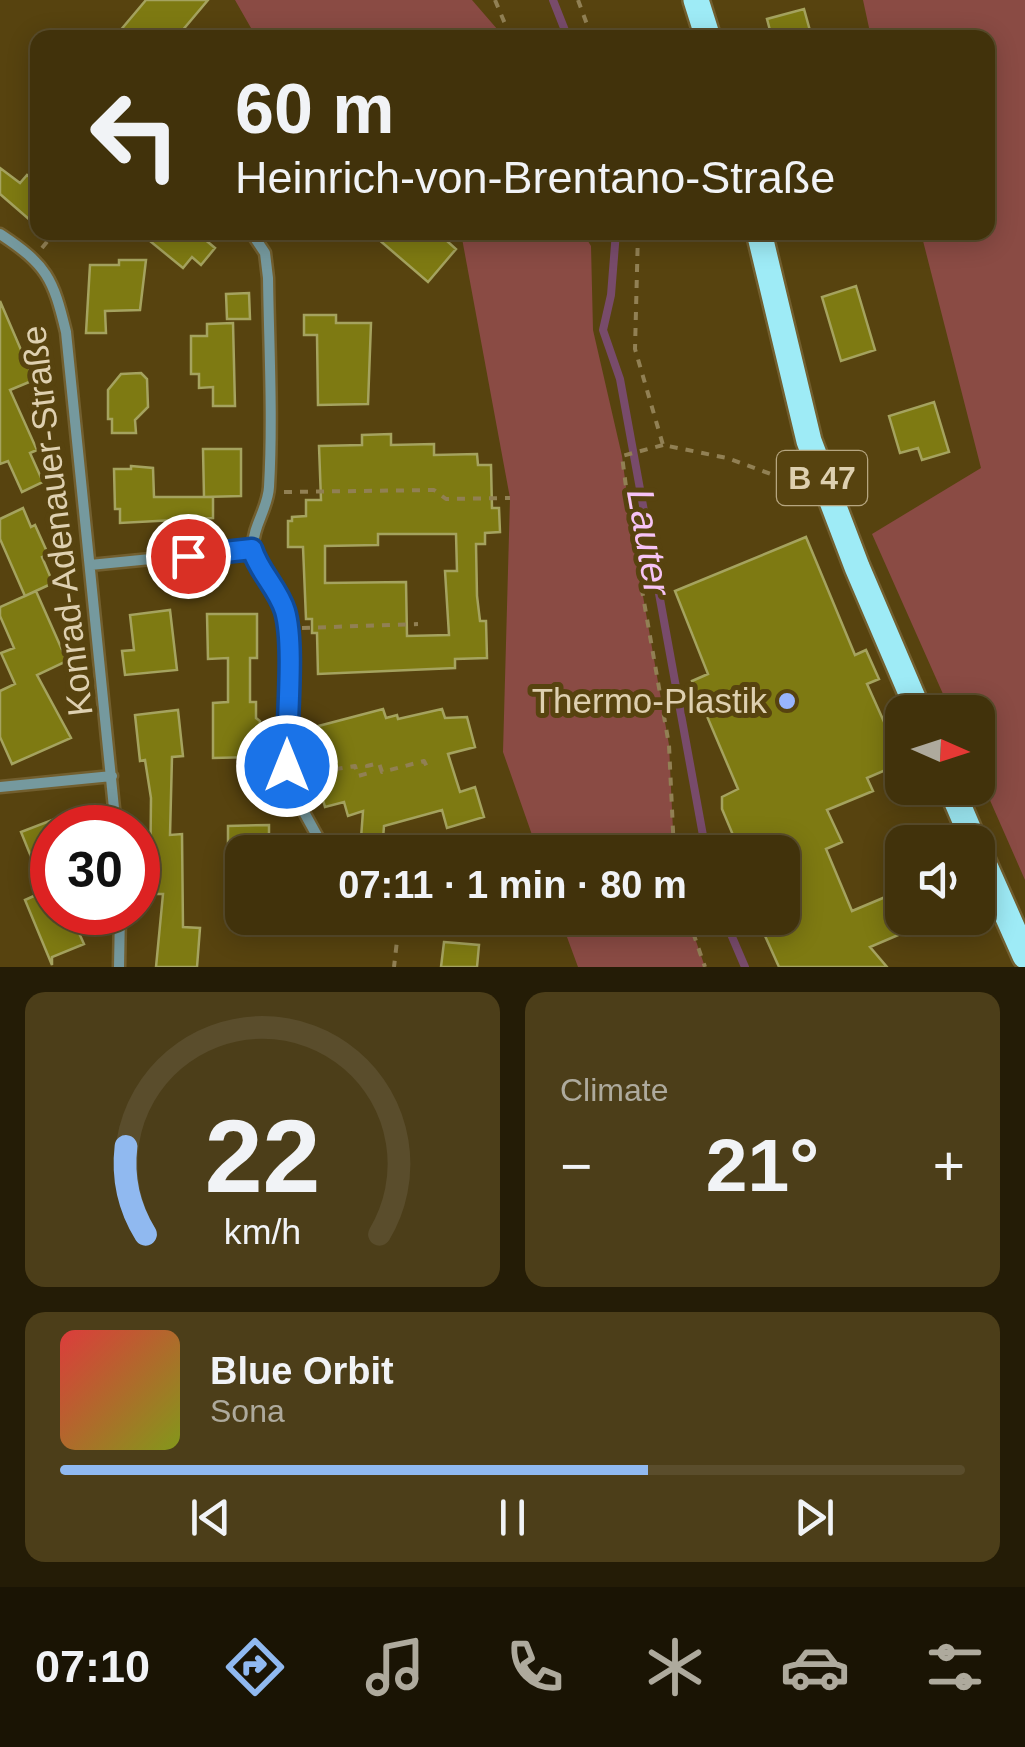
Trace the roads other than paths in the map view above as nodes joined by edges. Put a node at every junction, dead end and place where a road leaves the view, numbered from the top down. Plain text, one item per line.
1 (696, 0) edge
2 (705, 30) edge
3 (0, 234) edge
4 (256, 240) edge
5 (761, 240) edge
6 (252, 549) junction
7 (90, 566) junction
8 (912, 695) edge
9 (112, 776) junction
10 (0, 787) edge
11 (114, 805) edge
12 (317, 835) edge
13 (995, 888) edge
14 (120, 935) edge
15 (1025, 956) edge
16 (119, 967) edge

1 - 2 main road
3 - 7 street, Konrad-Adenauer-Straße
4 - 6 street
5 - 8 main road, B 47
6 - 7 street
6 - 12 street
7 - 9 street, Konrad-Adenauer-Straße
9 - 10 street
9 - 11 street, Konrad-Adenauer-Straße
13 - 15 main road
14 - 16 street

